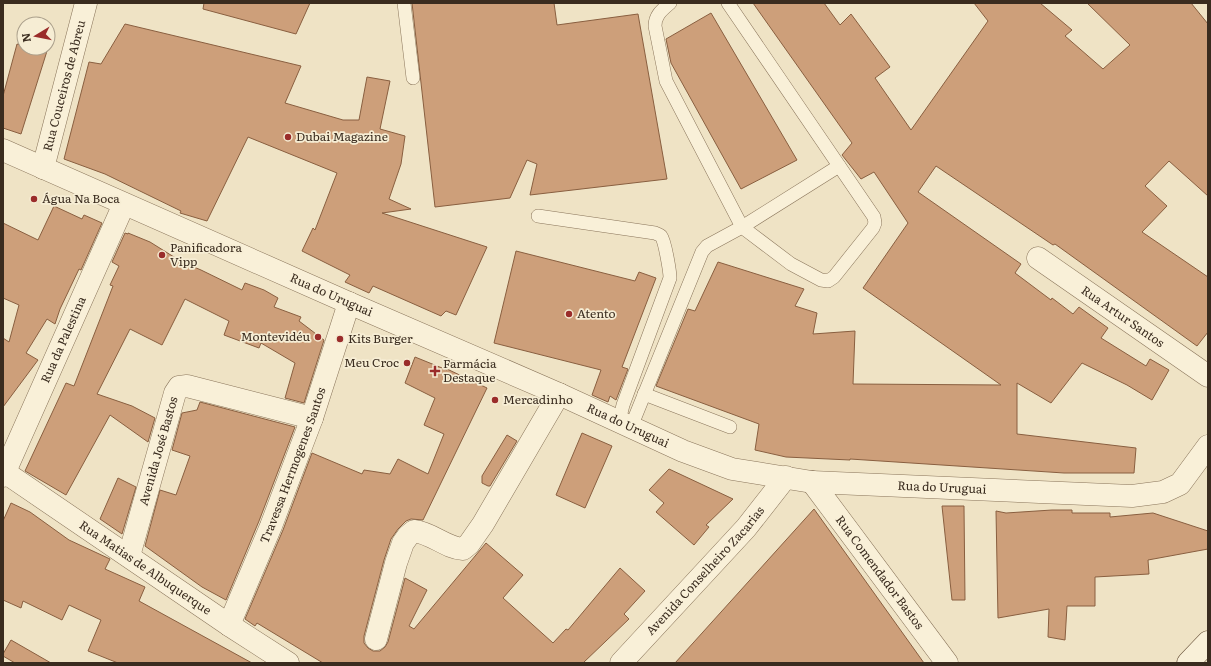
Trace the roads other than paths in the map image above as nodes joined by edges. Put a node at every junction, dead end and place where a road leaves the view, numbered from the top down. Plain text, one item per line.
1 (86, 3) edge
2 (404, 3) edge
3 (670, 3) edge
4 (728, 3) edge
5 (413, 78) dead end
6 (3, 150) edge
7 (839, 166) junction
8 (43, 168) junction
9 (124, 204) junction
10 (538, 216) dead end
11 (742, 227) junction
12 (1038, 258) dead end
13 (349, 303) junction
14 (1208, 376) edge
15 (559, 394) junction
16 (644, 394) junction
17 (312, 418) junction
18 (625, 424) junction
19 (730, 427) dead end
20 (1208, 446) edge
21 (4, 473) edge
22 (786, 477) junction
23 (812, 482) junction
24 (129, 556) junction
25 (229, 625) junction
26 (376, 639) dead end
27 (1207, 642) edge
28 (288, 663) edge
29 (622, 663) edge
30 (947, 663) edge
31 (1188, 663) edge

1 - 8 street, Rua Couceiros de Abreu
2 - 5 lane
3 - 11 lane
4 - 7 lane
6 - 8 street, Rua do Uruguai
7 - 11 lane
7 - 11 lane
8 - 9 street, Rua do Uruguai
9 - 13 street, Rua do Uruguai
9 - 21 street, Rua da Palestina
10 - 18 lane
11 - 16 lane
12 - 14 street, Rua Artur Santos
13 - 15 street, Rua do Uruguai
13 - 17 street, Travessa Hermogenes Santos
15 - 18 street, Rua do Uruguai
15 - 26 street
16 - 18 lane
16 - 19 lane
17 - 24 street, Avenida José Bastos
17 - 25 street, Travessa Hermogenes Santos
18 - 22 street, Rua do Uruguai
20 - 23 street, Rua do Uruguai
21 - 24 street, Rua Matias de Albuquerque
22 - 23 street, Rua do Uruguai
22 - 29 street, Avenida Conselheiro Zacarias
23 - 30 street, Rua Comendador Bastos
24 - 25 street, Rua Matias de Albuquerque
25 - 28 street, Rua Matias de Albuquerque
27 - 31 street

